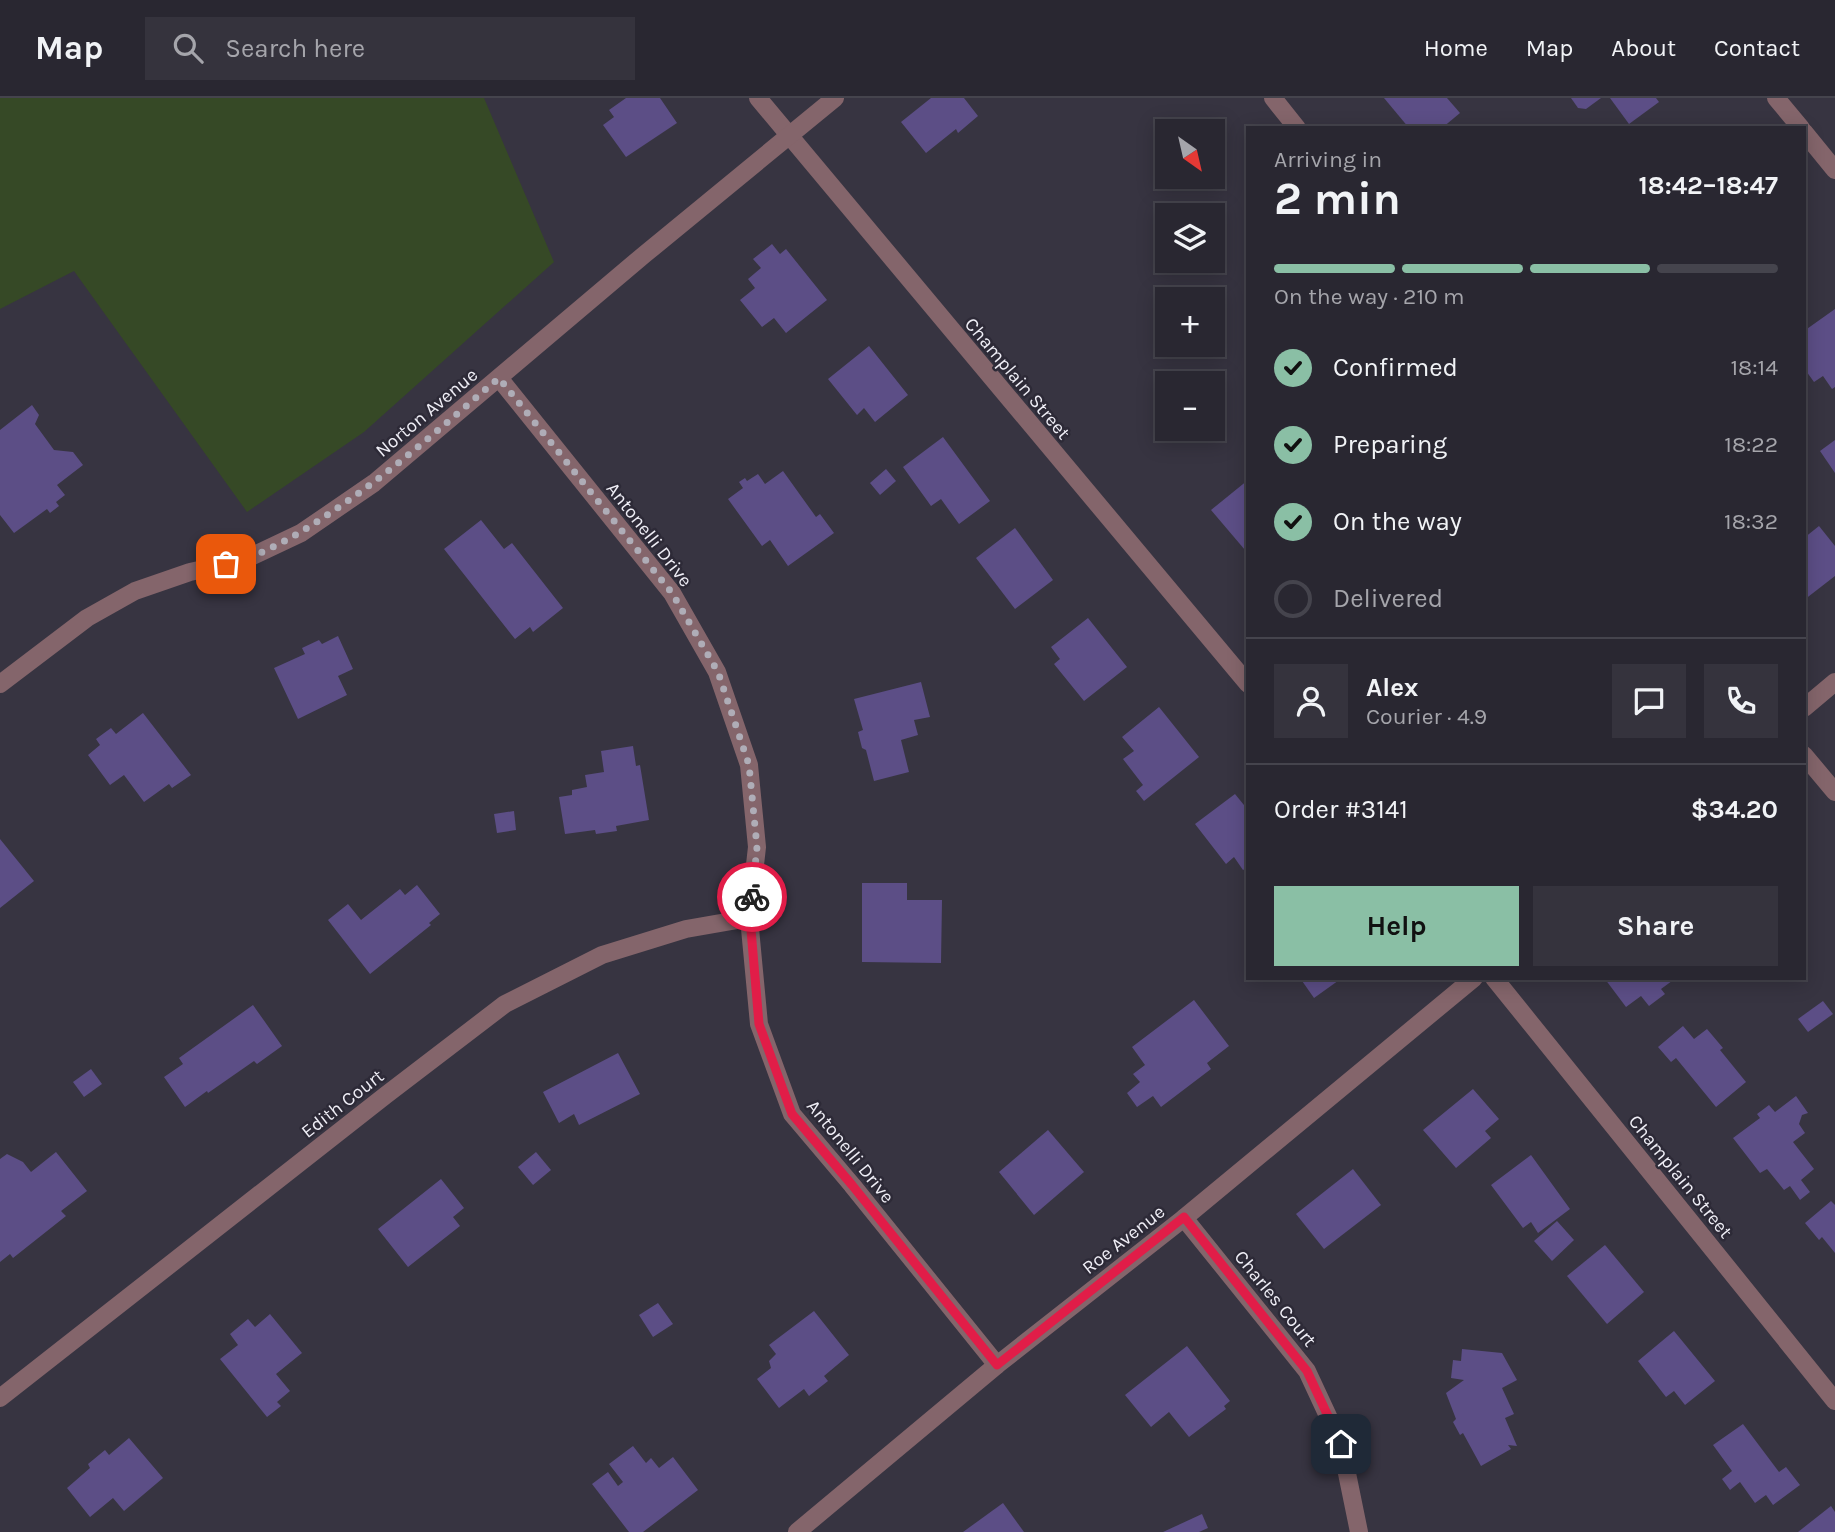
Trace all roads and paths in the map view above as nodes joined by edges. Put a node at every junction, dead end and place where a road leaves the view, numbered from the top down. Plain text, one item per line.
1 (758, 98) edge
2 (835, 98) edge
3 (1273, 98) edge
4 (1776, 98) edge
5 (1295, 126) edge
6 (1799, 126) edge
7 (1806, 134) edge
8 (789, 136) junction
9 (1835, 170) edge
10 (499, 378) junction
11 (1246, 682) edge
12 (1835, 682) edge
13 (0, 683) edge
14 (1806, 706) edge
15 (1806, 757) edge
16 (1835, 792) edge
17 (750, 918) junction
18 (1472, 980) edge
19 (1496, 980) edge
20 (1184, 1217) junction
21 (997, 1365) junction
22 (0, 1398) edge
23 (1835, 1401) edge
24 (797, 1532) edge
25 (1359, 1532) edge

1 - 8 street, Champlain Street
2 - 8 street, Norton Avenue
3 - 5 street
4 - 6 street
7 - 9 street
8 - 10 street, Norton Avenue
8 - 11 street, Champlain Street
10 - 13 street, Norton Avenue
10 - 17 street, Antonelli Drive
12 - 14 street
15 - 16 street
17 - 21 street, Antonelli Drive
17 - 22 street, Edith Court
18 - 20 street, Roe Avenue
19 - 23 street, Champlain Street
20 - 21 street, Roe Avenue
20 - 25 street, Charles Court
21 - 24 street, Roe Avenue

